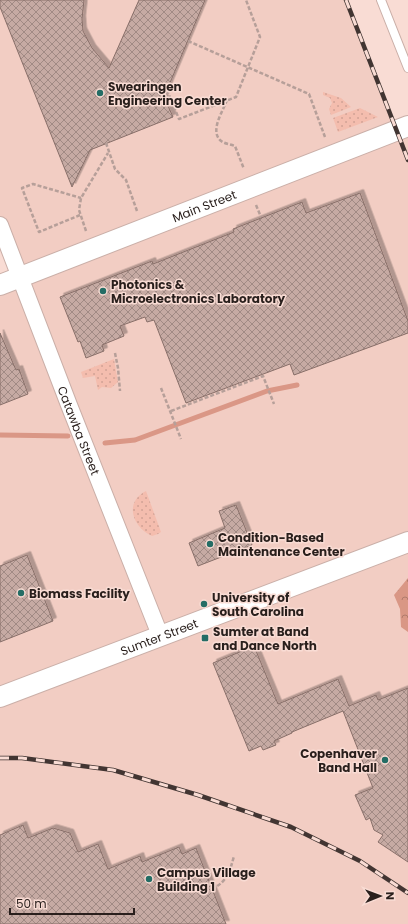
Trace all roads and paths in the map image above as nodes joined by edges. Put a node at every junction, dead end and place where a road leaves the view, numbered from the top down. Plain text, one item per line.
1 (246, 0) edge
2 (381, 0) edge
3 (188, 41) dead end
4 (248, 67) junction
5 (408, 68) edge
6 (167, 90) dead end
7 (227, 100) junction
8 (408, 126) edge
9 (325, 137) dead end
10 (106, 143) dead end
11 (108, 153) junction
12 (244, 169) dead end
13 (81, 198) junction
14 (256, 205) dead end
15 (137, 211) dead end
16 (80, 215) junction
17 (261, 217) dead end
18 (0, 224) edge
19 (86, 231) dead end
20 (20, 277) junction
21 (0, 285) edge
22 (115, 353) dead end
23 (161, 388) dead end
24 (120, 392) dead end
25 (274, 404) dead end
26 (171, 412) junction
27 (181, 439) dead end
28 (408, 542) edge
29 (160, 635) junction
30 (0, 697) edge
31 (234, 856) dead end
32 (212, 889) dead end

1 - 4 path
2 - 5 lane
3 - 4 path
4 - 7 path
4 - 9 path
6 - 7 path
7 - 12 path
8 - 20 street, Main Street
10 - 11 path
11 - 13 path
11 - 15 path
13 - 16 path
13 - 16 path
14 - 17 path
16 - 19 path
18 - 20 street, Catawba Street
20 - 21 street, Main Street
20 - 29 street, Catawba Street
22 - 24 path
23 - 26 path
25 - 26 path
26 - 27 path
28 - 29 street, Sumter Street
29 - 30 street, Sumter Street
31 - 32 path

